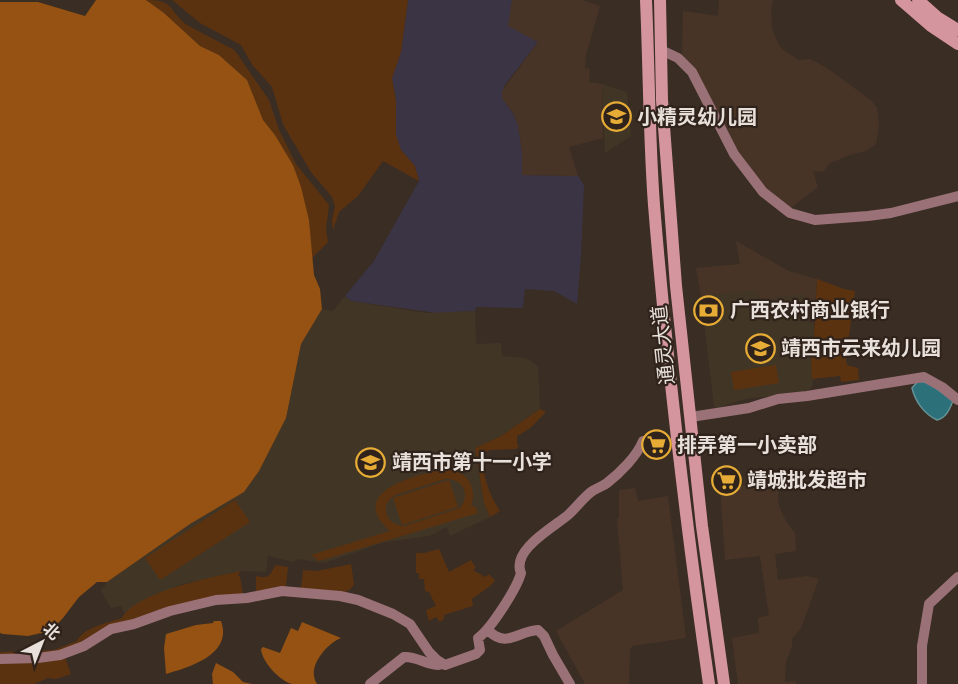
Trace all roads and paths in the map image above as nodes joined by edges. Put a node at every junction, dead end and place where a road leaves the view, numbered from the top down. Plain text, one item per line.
1 (646, 0) edge
2 (660, 0) edge
3 (901, 0) edge
4 (918, 0) edge
5 (958, 30) edge
6 (958, 44) edge
7 (661, 50) junction
8 (958, 196) edge
9 (958, 400) edge
10 (691, 417) junction
11 (643, 441) dead end
12 (958, 577) edge
13 (488, 630) junction
14 (0, 659) edge
15 (442, 663) junction
16 (565, 682) edge
17 (370, 684) edge
18 (709, 684) edge
19 (724, 684) edge
20 (922, 684) edge

1 - 18 main road, 通灵大道
2 - 7 main road, 通灵大道
3 - 6 main road
4 - 5 main road
7 - 8 street
7 - 10 main road, 通灵大道
9 - 10 street
10 - 19 main road, 通灵大道
11 - 13 street
12 - 20 street
13 - 15 street
13 - 16 street
14 - 15 street
15 - 17 street

